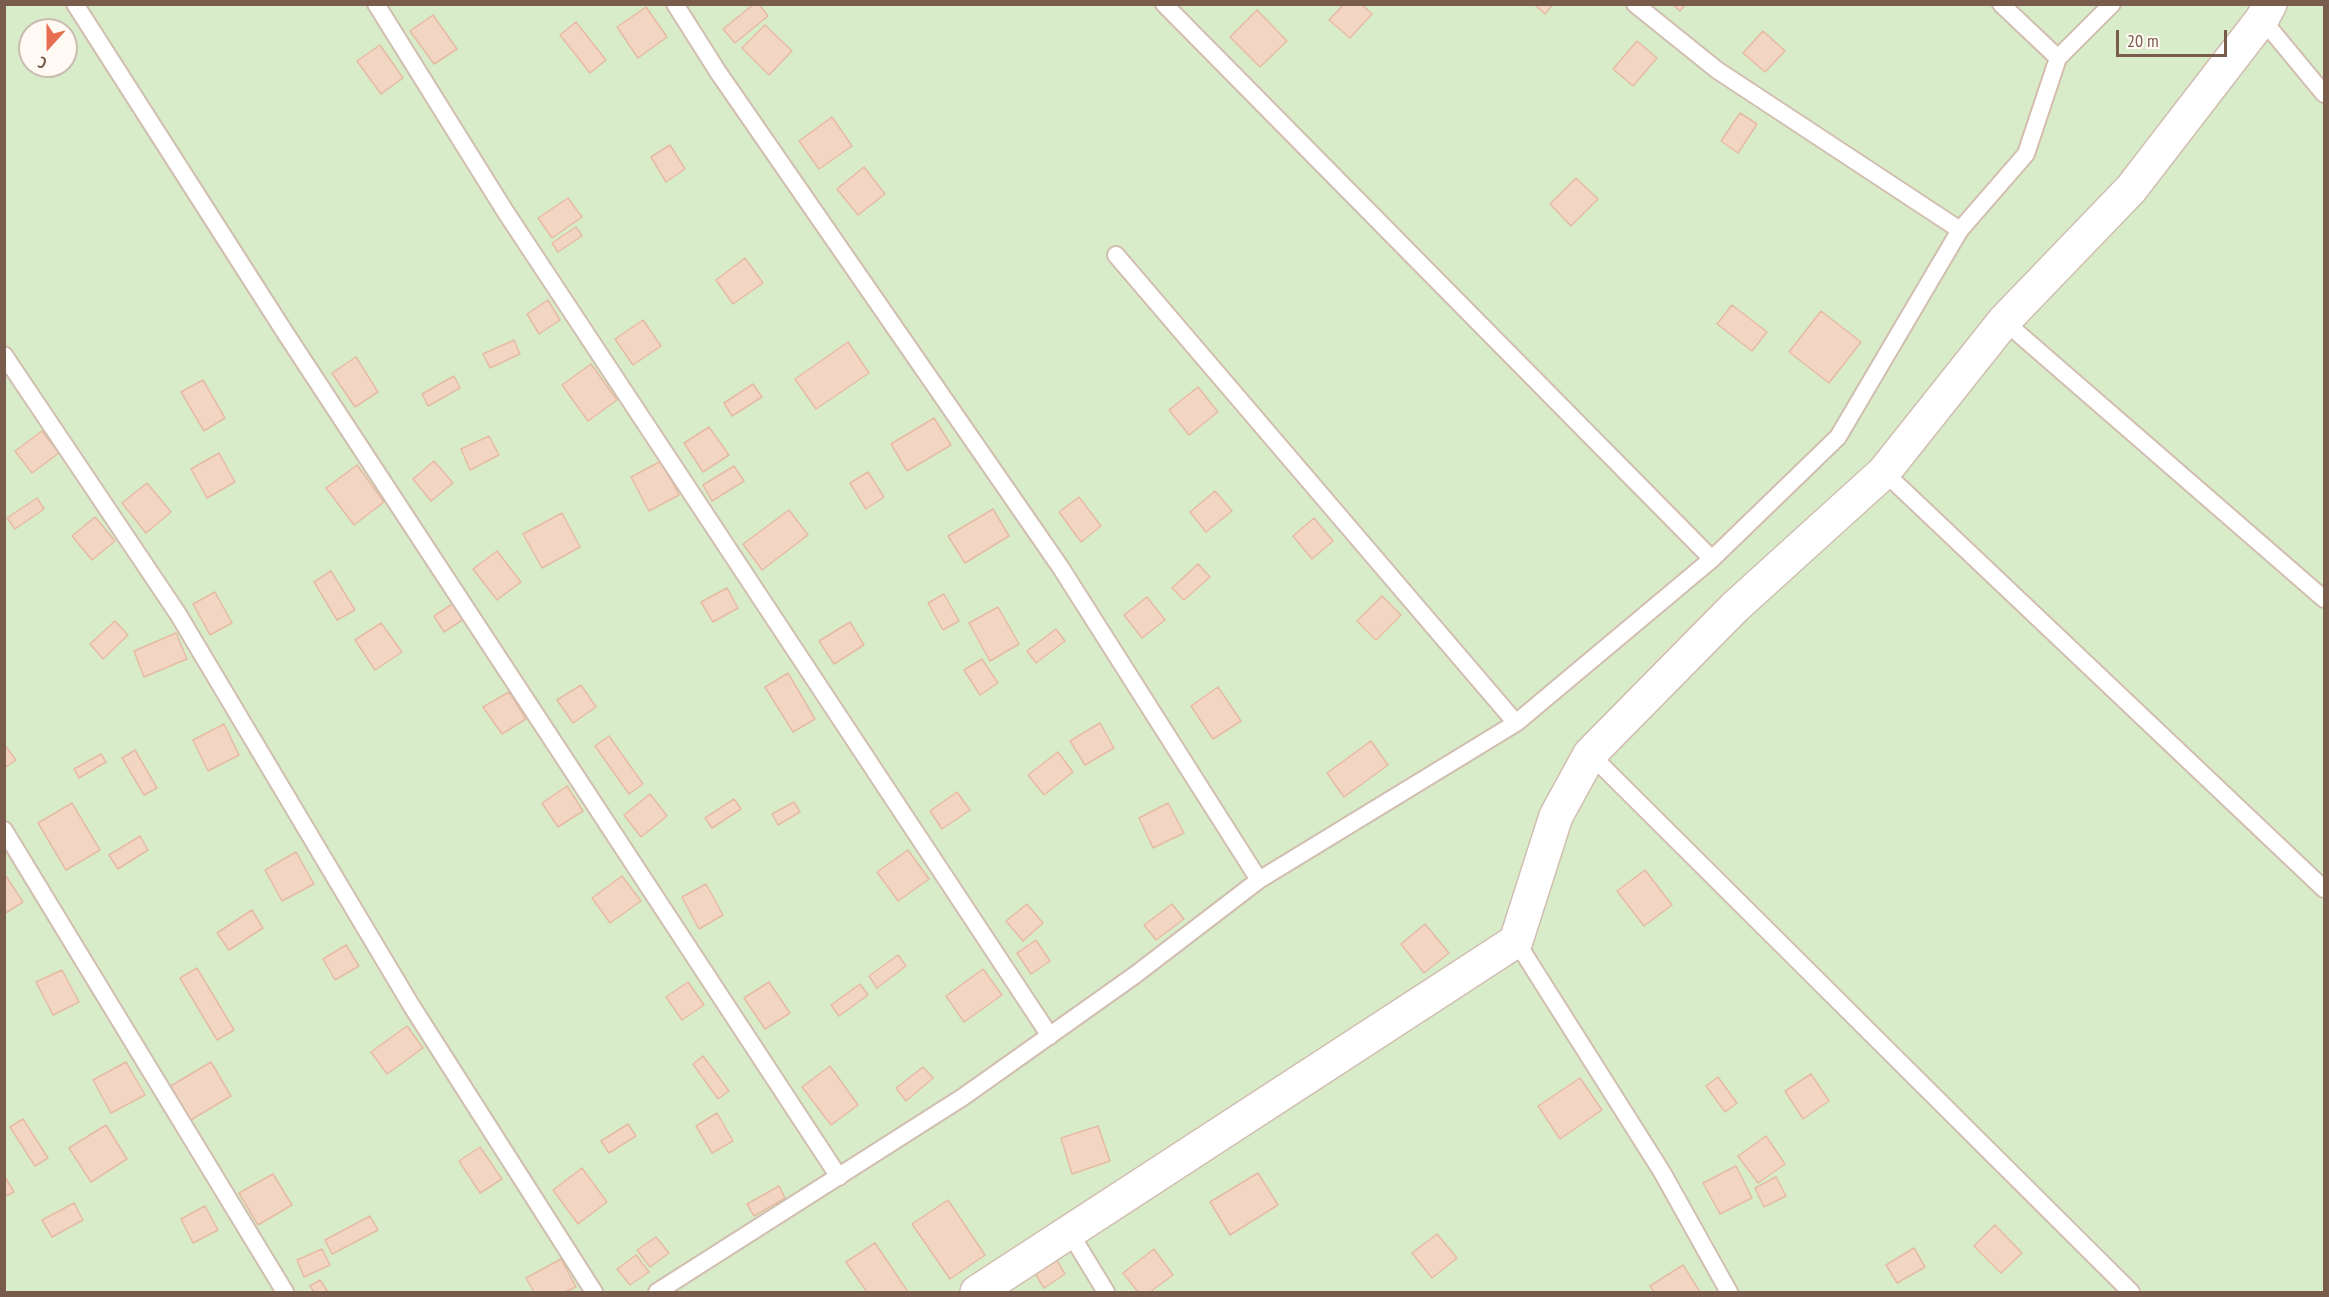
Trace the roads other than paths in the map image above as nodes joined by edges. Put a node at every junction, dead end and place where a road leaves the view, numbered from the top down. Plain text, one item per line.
1 (75, 4) edge
2 (376, 4) edge
3 (675, 4) edge
4 (1164, 4) edge
5 (1635, 4) edge
6 (2001, 4) edge
7 (2112, 4) edge
8 (2266, 11) edge
9 (2058, 58) junction
10 (2325, 94) edge
11 (1959, 230) junction
12 (1116, 255) dead end
13 (2004, 321) junction
14 (4, 355) edge
15 (1884, 472) junction
16 (1712, 560) junction
17 (2325, 599) edge
18 (1516, 723) junction
19 (1590, 754) junction
20 (4, 831) edge
21 (1259, 880) junction
22 (2325, 889) edge
23 (1516, 941) junction
24 (1050, 1036) junction
25 (839, 1177) junction
26 (1070, 1233) junction
27 (285, 1293) edge
28 (594, 1293) edge
29 (657, 1293) edge
30 (977, 1293) edge
31 (1106, 1293) edge
32 (1729, 1293) edge
33 (2131, 1293) edge

1 - 25 lane
2 - 24 lane
3 - 21 lane
4 - 16 lane
5 - 11 lane
6 - 9 lane
7 - 9 lane
8 - 10 lane
8 - 13 street
9 - 11 lane
11 - 16 lane
12 - 18 lane
13 - 15 street
13 - 17 lane
14 - 28 lane
15 - 19 street
15 - 22 lane
16 - 18 lane
18 - 21 lane
19 - 23 street
19 - 33 lane
20 - 27 lane
21 - 24 lane
23 - 26 street
23 - 32 lane
24 - 25 lane
25 - 29 lane
26 - 30 street
26 - 31 lane

